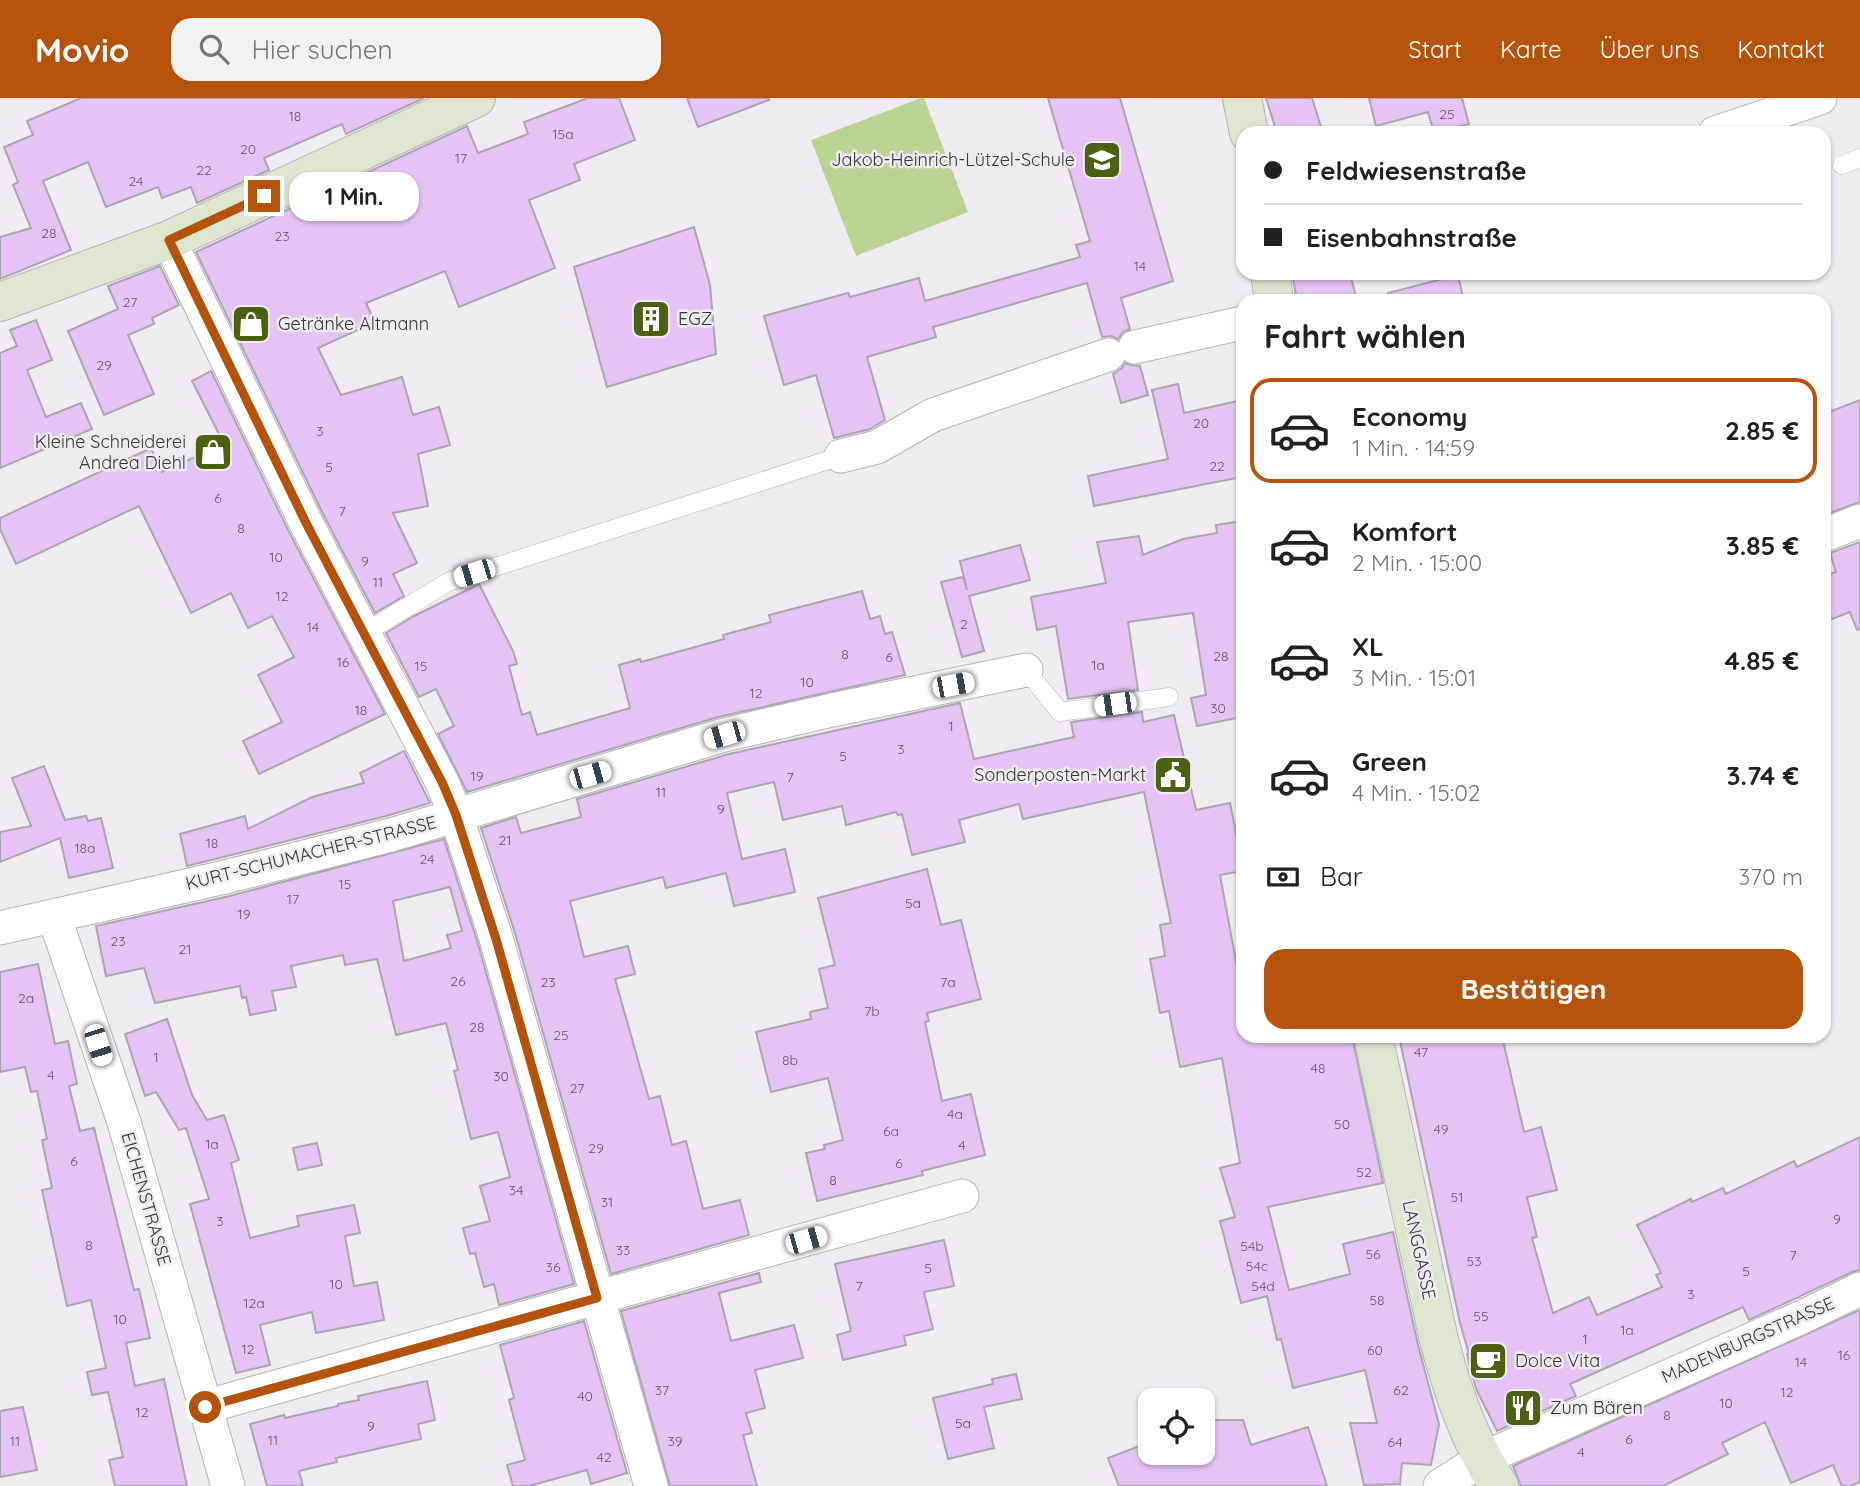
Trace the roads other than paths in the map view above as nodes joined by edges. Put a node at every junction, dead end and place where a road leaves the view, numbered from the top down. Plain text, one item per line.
1 (476, 98) edge
2 (1242, 98) edge
3 (1820, 98) edge
4 (1248, 126) edge
5 (1736, 126) edge
6 (1860, 158) edge
7 (1842, 165) dead end
8 (169, 240) junction
9 (0, 302) edge
10 (1236, 324) edge
11 (841, 456) joint
12 (1860, 521) edge
13 (1831, 532) edge
14 (363, 634) junction
15 (1026, 670) joint
16 (1169, 697) dead end
17 (456, 815) junction
18 (54, 916) junction
19 (0, 928) edge
20 (1375, 1043) edge
21 (962, 1196) dead end
22 (1860, 1289) edge
23 (597, 1298) junction
24 (205, 1407) junction
25 (1490, 1473) edge
26 (228, 1486) edge
27 (651, 1486) edge
28 (1440, 1486) edge

1 - 8 main road
2 - 4 main road
3 - 5 street
6 - 7 lane
8 - 9 main road
8 - 14 street
10 - 11 street
11 - 14 lane
12 - 13 street
14 - 17 street
15 - 16 lane
15 - 17 street, KURT-SCHUMACHER-STRASSE
17 - 18 street, KURT-SCHUMACHER-STRASSE
17 - 23 street
18 - 19 street, KURT-SCHUMACHER-STRASSE
18 - 24 street, EICHENSTRASSE
20 - 25 main road, LANGGASSE
21 - 23 street
22 - 25 street, MADENBURGSTRASSE
23 - 24 street
23 - 27 street
24 - 26 street, EICHENSTRASSE
25 - 28 street, MADENBURGSTRASSE

